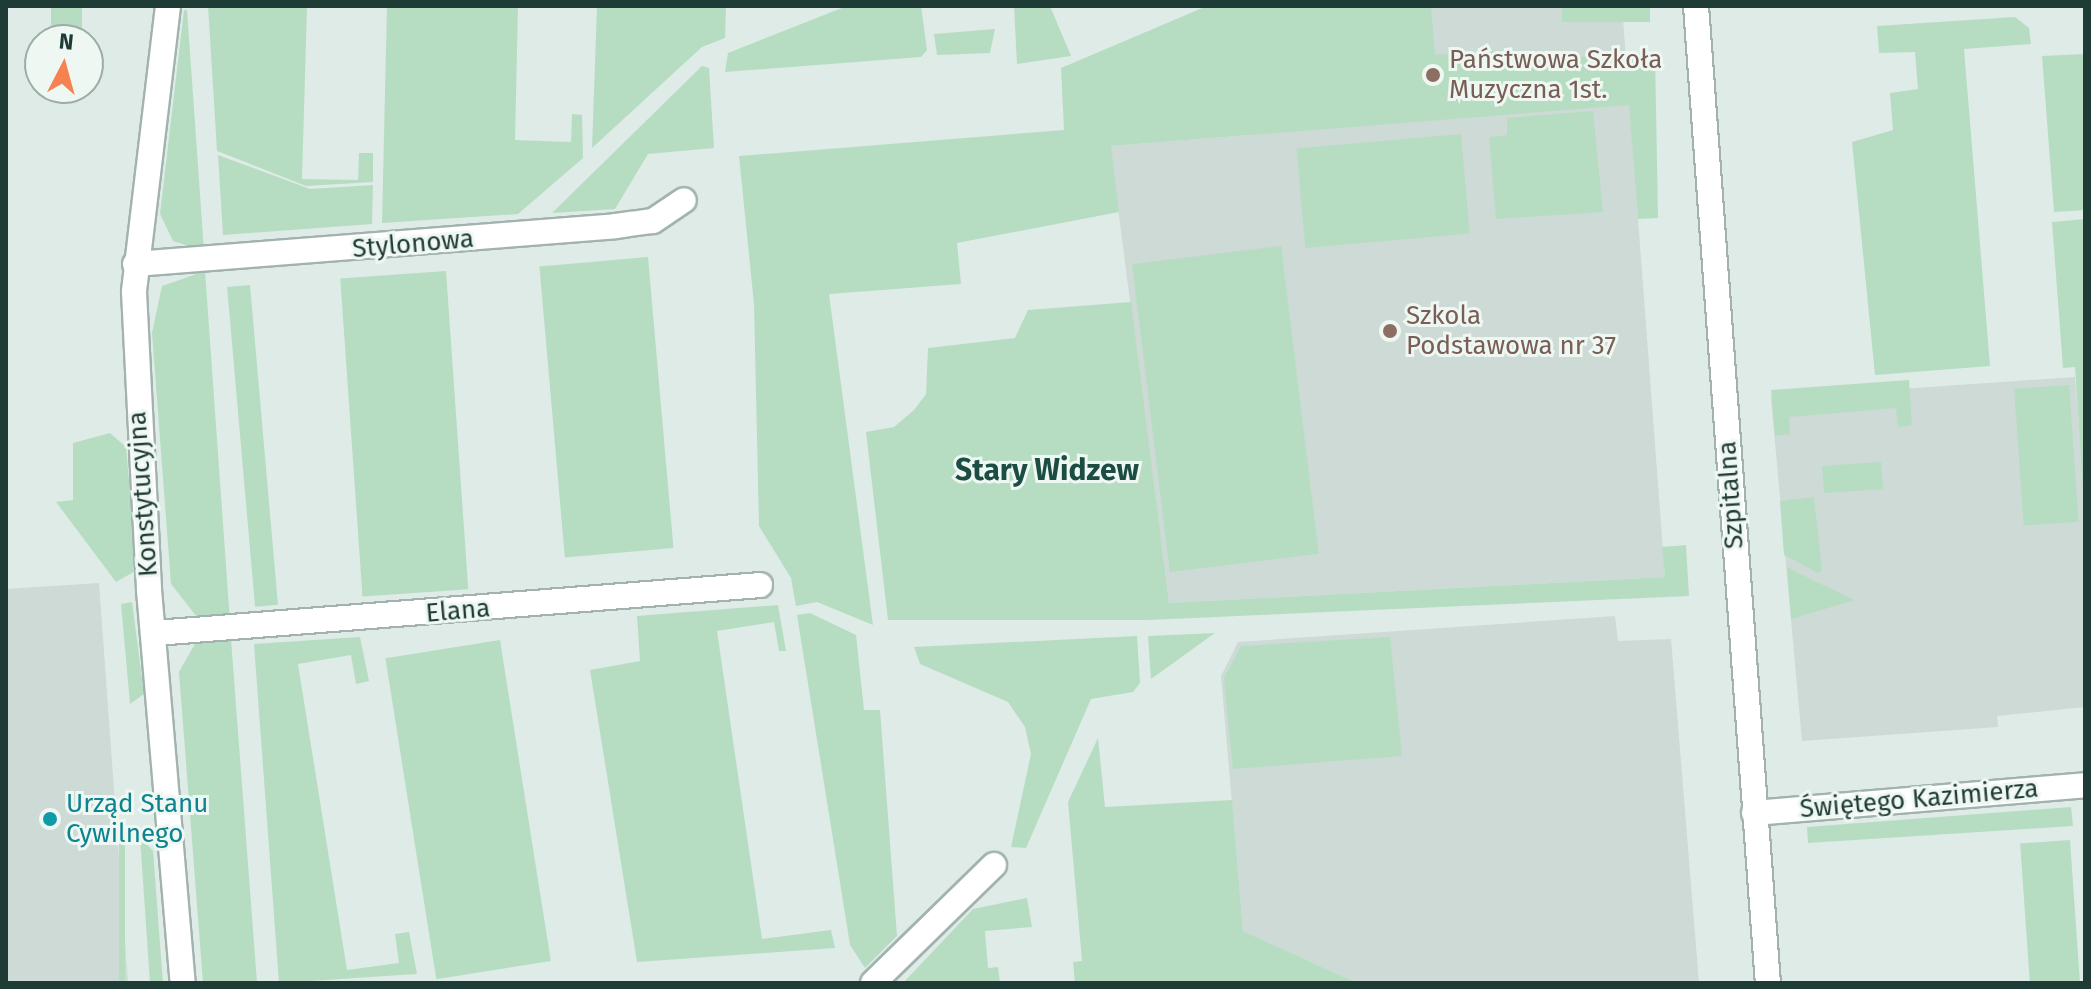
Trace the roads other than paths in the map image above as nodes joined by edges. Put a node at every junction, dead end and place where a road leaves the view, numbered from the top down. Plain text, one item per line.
1 (168, 6) edge
2 (1696, 6) edge
3 (684, 200) dead end
4 (135, 264) junction
5 (760, 585) dead end
6 (156, 633) junction
7 (2085, 785) edge
8 (1754, 813) junction
9 (994, 865) dead end
10 (183, 983) edge
11 (873, 983) edge
12 (1768, 983) edge

1 - 4 street, Konstytucyjna
2 - 8 street, Szpitalna
3 - 4 street, Stylonowa
4 - 6 street, Konstytucyjna
5 - 6 street, Elana
6 - 10 street, Konstytucyjna
7 - 8 street, Świętego Kazimierza
8 - 12 street, Szpitalna
9 - 11 street

